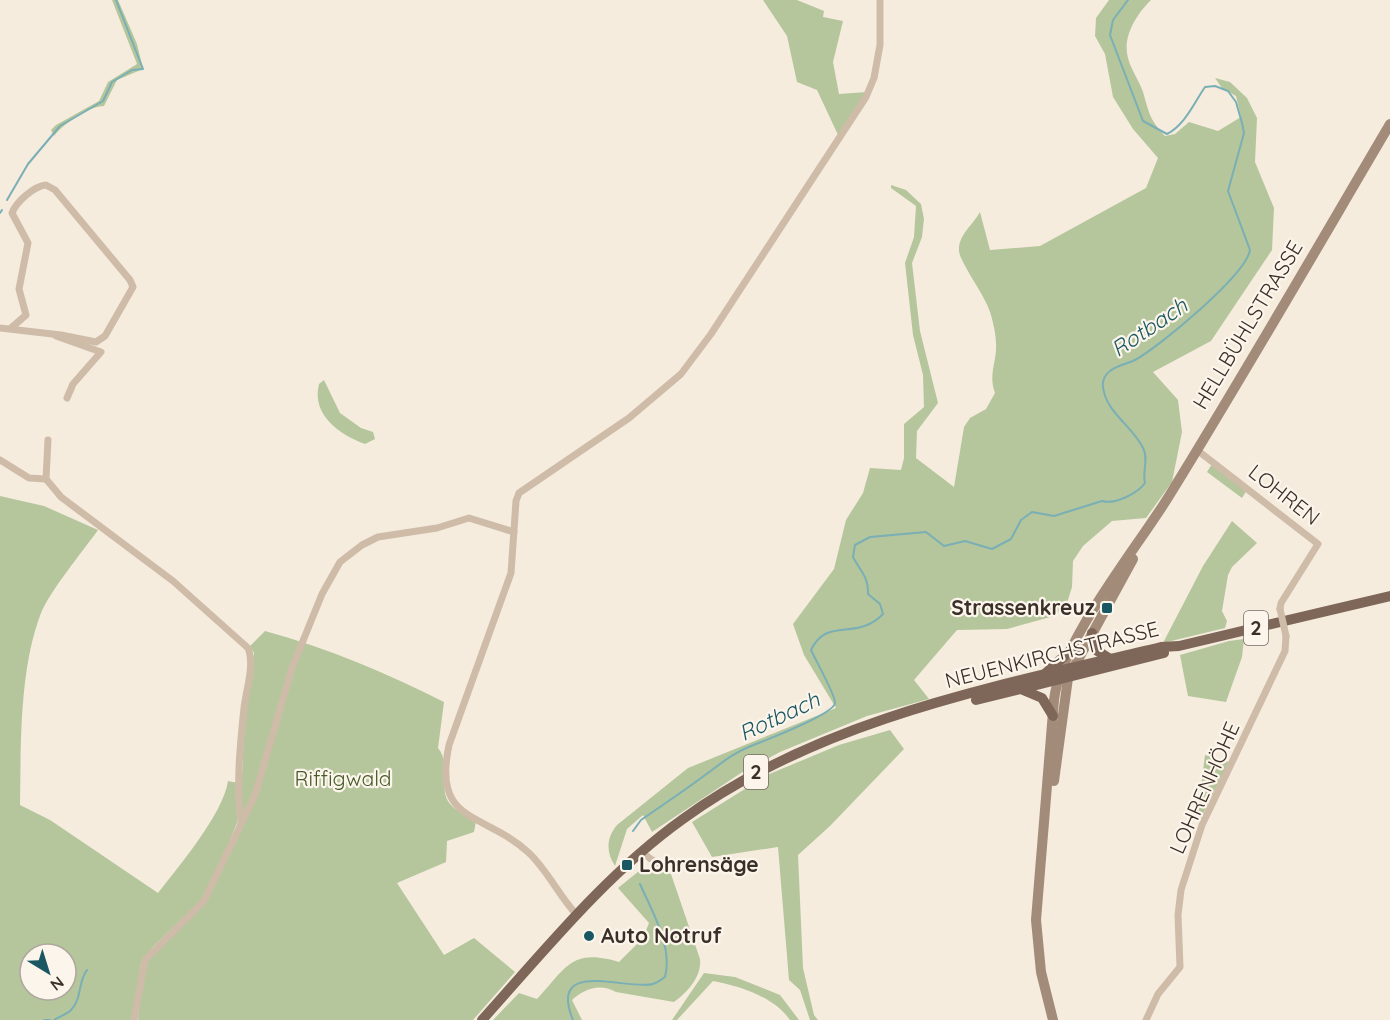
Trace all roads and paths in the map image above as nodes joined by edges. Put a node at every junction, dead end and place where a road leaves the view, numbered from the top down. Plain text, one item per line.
1 (880, 0) edge
2 (1390, 124) edge
3 (0, 328) edge
4 (10, 328) junction
5 (56, 336) junction
6 (67, 398) dead end
7 (48, 440) dead end
8 (1197, 450) junction
9 (0, 460) edge
10 (46, 478) junction
11 (514, 531) junction
12 (1138, 544) junction
13 (1390, 596) edge
14 (1092, 633) junction
15 (1286, 636) joint
16 (1179, 646) junction
17 (1072, 649) junction
18 (1110, 659) junction
19 (1065, 674) junction
20 (1041, 676) junction
21 (1019, 690) junction
22 (1053, 716) junction
23 (885, 720) junction
24 (1046, 819) junction
25 (241, 823) junction
26 (642, 852) junction
27 (680, 862) dead end
28 (577, 915) junction
29 (134, 1020) edge
30 (482, 1020) edge
31 (1053, 1020) edge
32 (1146, 1020) edge

1 - 11 street
2 - 8 main road, HELLBÜHLSTRASSE
3 - 4 street
4 - 5 street
4 - 5 street
5 - 6 street
7 - 10 street
8 - 12 main road, HELLBÜHLSTRASSE
8 - 15 street, LOHREN, bridge
9 - 10 street
10 - 25 street
11 - 25 street
11 - 28 street
12 - 14 main road, HELLBÜHLSTRASSE
12 - 17 main road, HELLBÜHLSTRASSE
13 - 16 main road, 2
14 - 18 main road
14 - 19 main road, HELLBÜHLSTRASSE
15 - 32 street, LOHRENHÖHE
16 - 18 main road, NEUENKIRCHSTRASSE / 2
16 - 19 main road, NEUENKIRCHSTRASSE / 2
17 - 19 main road, HELLBÜHLSTRASSE
17 - 20 main road
18 - 19 main road, NEUENKIRCHSTRASSE / 2
19 - 20 main road, NEUENKIRCHSTRASSE / 2
19 - 21 main road, NEUENKIRCHSTRASSE / 2
19 - 22 main road
19 - 24 main road
20 - 23 main road, NEUENKIRCHSTRASSE / 2
21 - 22 main road
21 - 23 main road, NEUENKIRCHSTRASSE / 2
22 - 24 main road
23 - 26 main road, NEUENKIRCHSTRASSE / 2
24 - 31 main road
25 - 29 street
26 - 27 street
26 - 28 main road, NEUENKIRCHSTRASSE / 2
28 - 30 main road, NEUENKIRCHSTRASSE / 2

